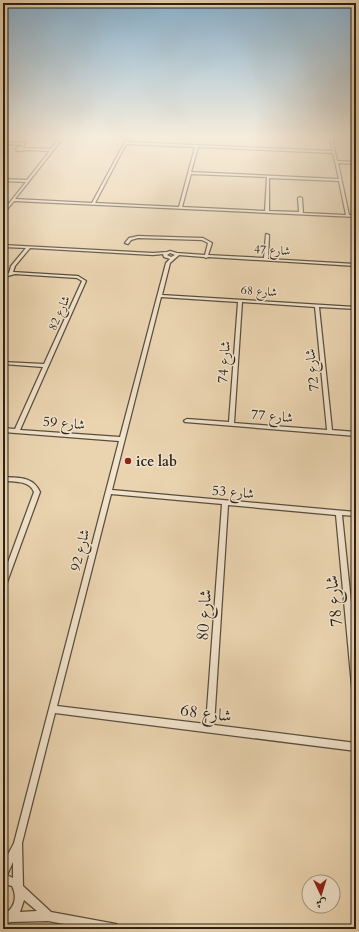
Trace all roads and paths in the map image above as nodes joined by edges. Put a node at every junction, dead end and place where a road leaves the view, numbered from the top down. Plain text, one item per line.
1 (28, 181) edge
2 (105, 181) edge
3 (188, 181) edge
4 (268, 181) edge
5 (340, 181) edge
6 (300, 198) dead end
7 (13, 200) junction
8 (93, 204) junction
9 (180, 208) junction
10 (267, 212) junction
11 (3, 213) edge
12 (301, 214) junction
13 (348, 216) junction
14 (356, 216) edge
15 (267, 235) dead end
16 (3, 246) edge
17 (28, 247) junction
18 (124, 252) junction
19 (175, 256) junction
20 (206, 256) junction
21 (166, 257) junction
22 (266, 260) junction
23 (356, 265) edge
24 (11, 274) junction
25 (3, 279) edge
26 (160, 296) junction
27 (240, 301) junction
28 (317, 306) junction
29 (356, 308) edge
30 (3, 363) edge
31 (46, 366) junction
32 (187, 421) dead end
33 (231, 424) junction
34 (3, 430) edge
35 (17, 431) junction
36 (330, 432) junction
37 (356, 434) edge
38 (123, 440) junction
39 (3, 479) edge
40 (109, 492) junction
41 (225, 503) junction
42 (339, 512) junction
43 (356, 514) edge
44 (3, 585) edge
45 (356, 687) edge
46 (53, 709) junction
47 (210, 729) junction
48 (356, 747) edge
49 (18, 843) junction
50 (3, 873) edge
51 (3, 880) edge
52 (18, 888) junction
53 (48, 916) junction
54 (6, 918) edge
55 (116, 929) edge

1 - 7 street
2 - 8 street
3 - 9 street
4 - 10 street
5 - 13 street
6 - 12 street
7 - 8 street
7 - 11 street
8 - 9 street
9 - 10 street
10 - 12 street
12 - 13 street
13 - 14 street
15 - 22 street
16 - 17 street
17 - 18 street
17 - 24 street
18 - 20 street
18 - 21 street
19 - 20 street, شارع 47
19 - 21 street
19 - 21 street, شارع 47
20 - 22 street, شارع 47
21 - 26 street, شارع 92
22 - 23 street, شارع 47
24 - 25 street
24 - 31 street, شارع 82
26 - 27 street, شارع 68
26 - 38 street, شارع 92
27 - 28 street, شارع 68
27 - 33 street, شارع 74
28 - 29 street, شارع 68
28 - 36 street, شارع 72
30 - 31 street
31 - 35 street, شارع 82
32 - 33 street, شارع 77
33 - 36 street, شارع 77
34 - 35 street, شارع 59
35 - 38 street, شارع 59
36 - 37 street, شارع 77
38 - 40 street, شارع 92
39 - 44 street
40 - 41 street, شارع 53
40 - 46 street, شارع 92
41 - 42 street, شارع 53
41 - 47 street, شارع 80
42 - 43 street, شارع 53
42 - 45 street, شارع 78
46 - 47 street, شارع 68
46 - 49 street, شارع 92
47 - 48 street, شارع 68
49 - 50 street, شارع 92
49 - 52 street, شارع 92
51 - 52 street
52 - 53 street
52 - 54 street, شارع 92
53 - 54 street
53 - 55 street

